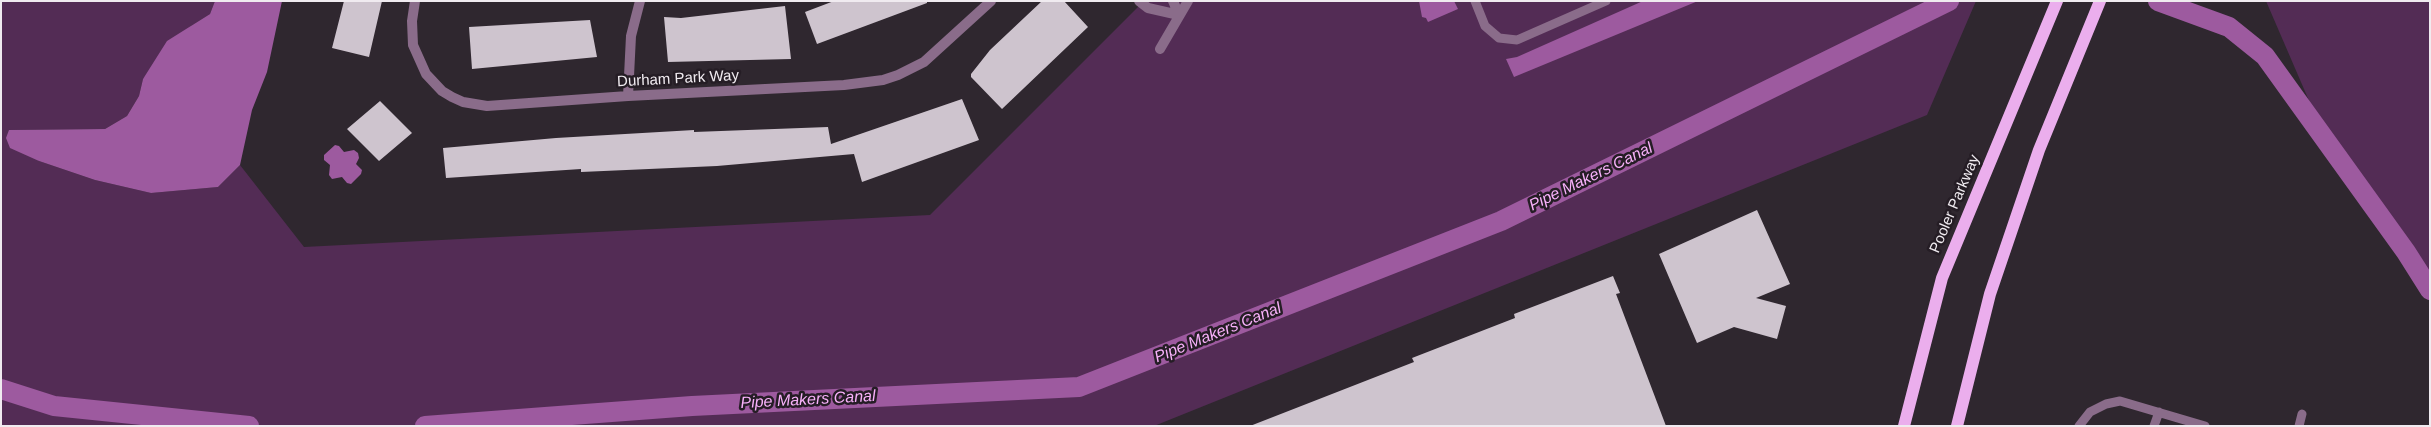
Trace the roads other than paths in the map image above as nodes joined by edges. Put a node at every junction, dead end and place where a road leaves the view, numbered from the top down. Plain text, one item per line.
1 (415, 1) edge
2 (640, 1) edge
3 (991, 1) edge
4 (1139, 1) edge
5 (1173, 1) edge
6 (1188, 1) edge
7 (1475, 1) edge
8 (1606, 1) edge
9 (2058, 1) edge
10 (2100, 1) edge
11 (1179, 15) junction
12 (1160, 49) dead end
13 (628, 96) junction
14 (2159, 412) junction
15 (2302, 414) dead end
16 (1904, 426) edge
17 (1957, 426) edge
18 (2079, 426) edge
19 (2154, 426) edge
20 (2205, 426) edge
21 (2299, 426) edge

1 - 13 street, Durham Park Way
2 - 13 street
3 - 13 street, Durham Park Way
4 - 11 street
5 - 11 street
6 - 11 street
7 - 8 lane
9 - 16 main road, Pooler Parkway
10 - 17 main road
11 - 12 street
14 - 18 lane
14 - 19 lane
14 - 20 lane
15 - 21 lane

